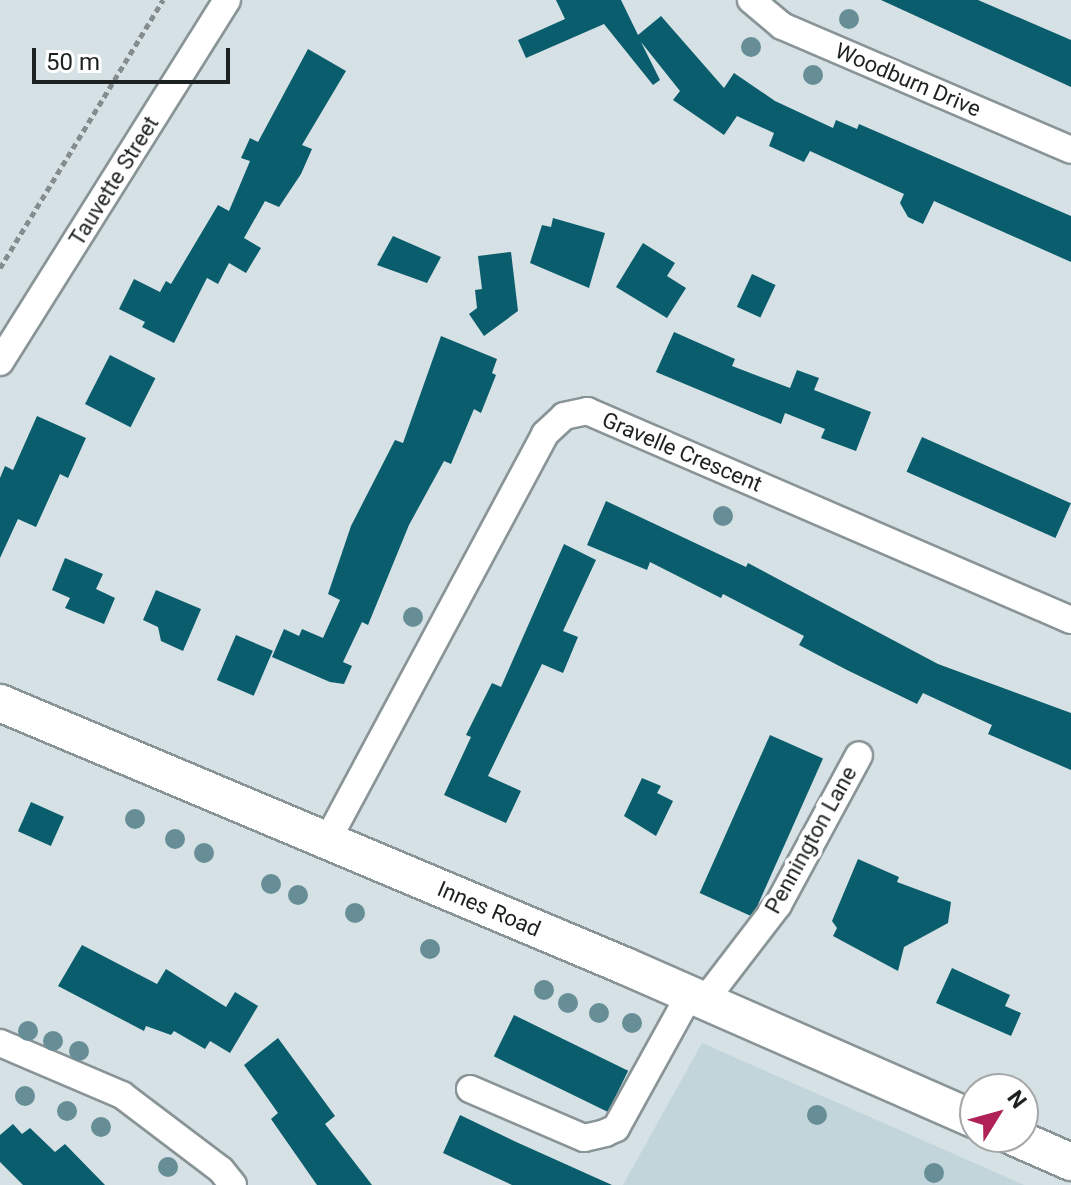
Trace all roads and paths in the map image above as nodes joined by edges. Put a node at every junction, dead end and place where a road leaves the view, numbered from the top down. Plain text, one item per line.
1 (163, 0) edge
2 (227, 0) edge
3 (751, 0) edge
4 (1071, 150) edge
5 (0, 268) edge
6 (0, 362) edge
7 (1071, 620) edge
8 (0, 703) edge
9 (859, 755) dead end
10 (327, 841) junction
11 (697, 997) junction
12 (0, 1043) edge
13 (470, 1089) dead end
14 (959, 1113) edge
15 (1039, 1148) edge
16 (1071, 1162) edge
17 (233, 1185) edge

1 - 5 path
2 - 6 street, Tauvette Street
3 - 4 street, Woodburn Drive
7 - 10 street, Gravelle Crescent
8 - 10 street, Innes Road
9 - 11 street, Pennington Lane
10 - 11 street, Innes Road
11 - 13 street, Pennington Lane
11 - 14 street, Innes Road
12 - 17 street
15 - 16 street

